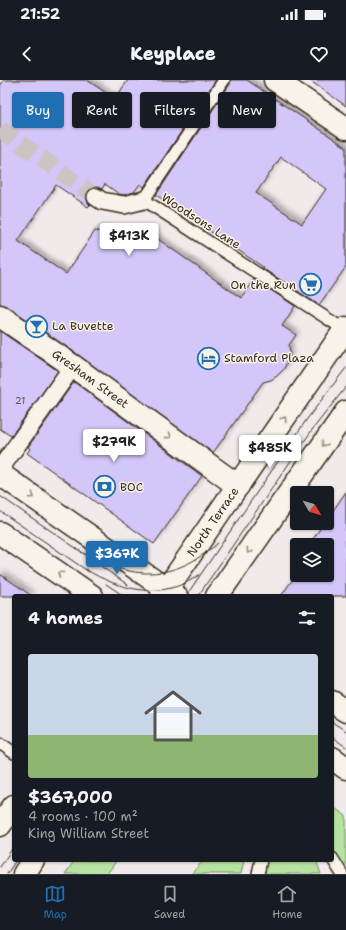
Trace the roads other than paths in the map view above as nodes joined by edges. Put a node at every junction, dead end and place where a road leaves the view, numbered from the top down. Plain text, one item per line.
1 (224, 80) edge
2 (275, 80) edge
3 (346, 128) edge
4 (96, 197) tunnel mouth
5 (144, 200) junction
6 (0, 316) edge
7 (345, 329) edge
8 (73, 366) junction
9 (346, 412) edge
10 (0, 469) edge
11 (0, 474) edge
12 (238, 486) junction
13 (0, 532) edge
14 (89, 594) edge
15 (168, 594) edge
16 (218, 594) edge
17 (334, 703) edge
18 (346, 711) edge
19 (0, 743) edge
20 (12, 752) edge
21 (334, 759) edge
22 (346, 768) edge
23 (12, 809) edge
24 (0, 825) edge
25 (334, 861) edge
26 (33, 862) edge
27 (261, 862) edge
28 (24, 874) edge
29 (258, 874) edge
30 (342, 874) edge

1 - 5 lane, Woodsons Lane
2 - 3 main road
4 - 5 street
5 - 7 lane, Woodsons Lane
6 - 8 main road, Gresham Street
12 -> 7 main road, North Terrace
8 - 10 street
8 -> 12 main road, Gresham Street
9 -> 16 main road
11 -> 15 main road
12 - 15 main road, North Terrace
14 -> 13 main road
17 - 18 main road
19 - 20 lane
21 - 22 main road
23 - 24 main road
25 - 30 lane
26 - 28 main road
27 - 29 lane

